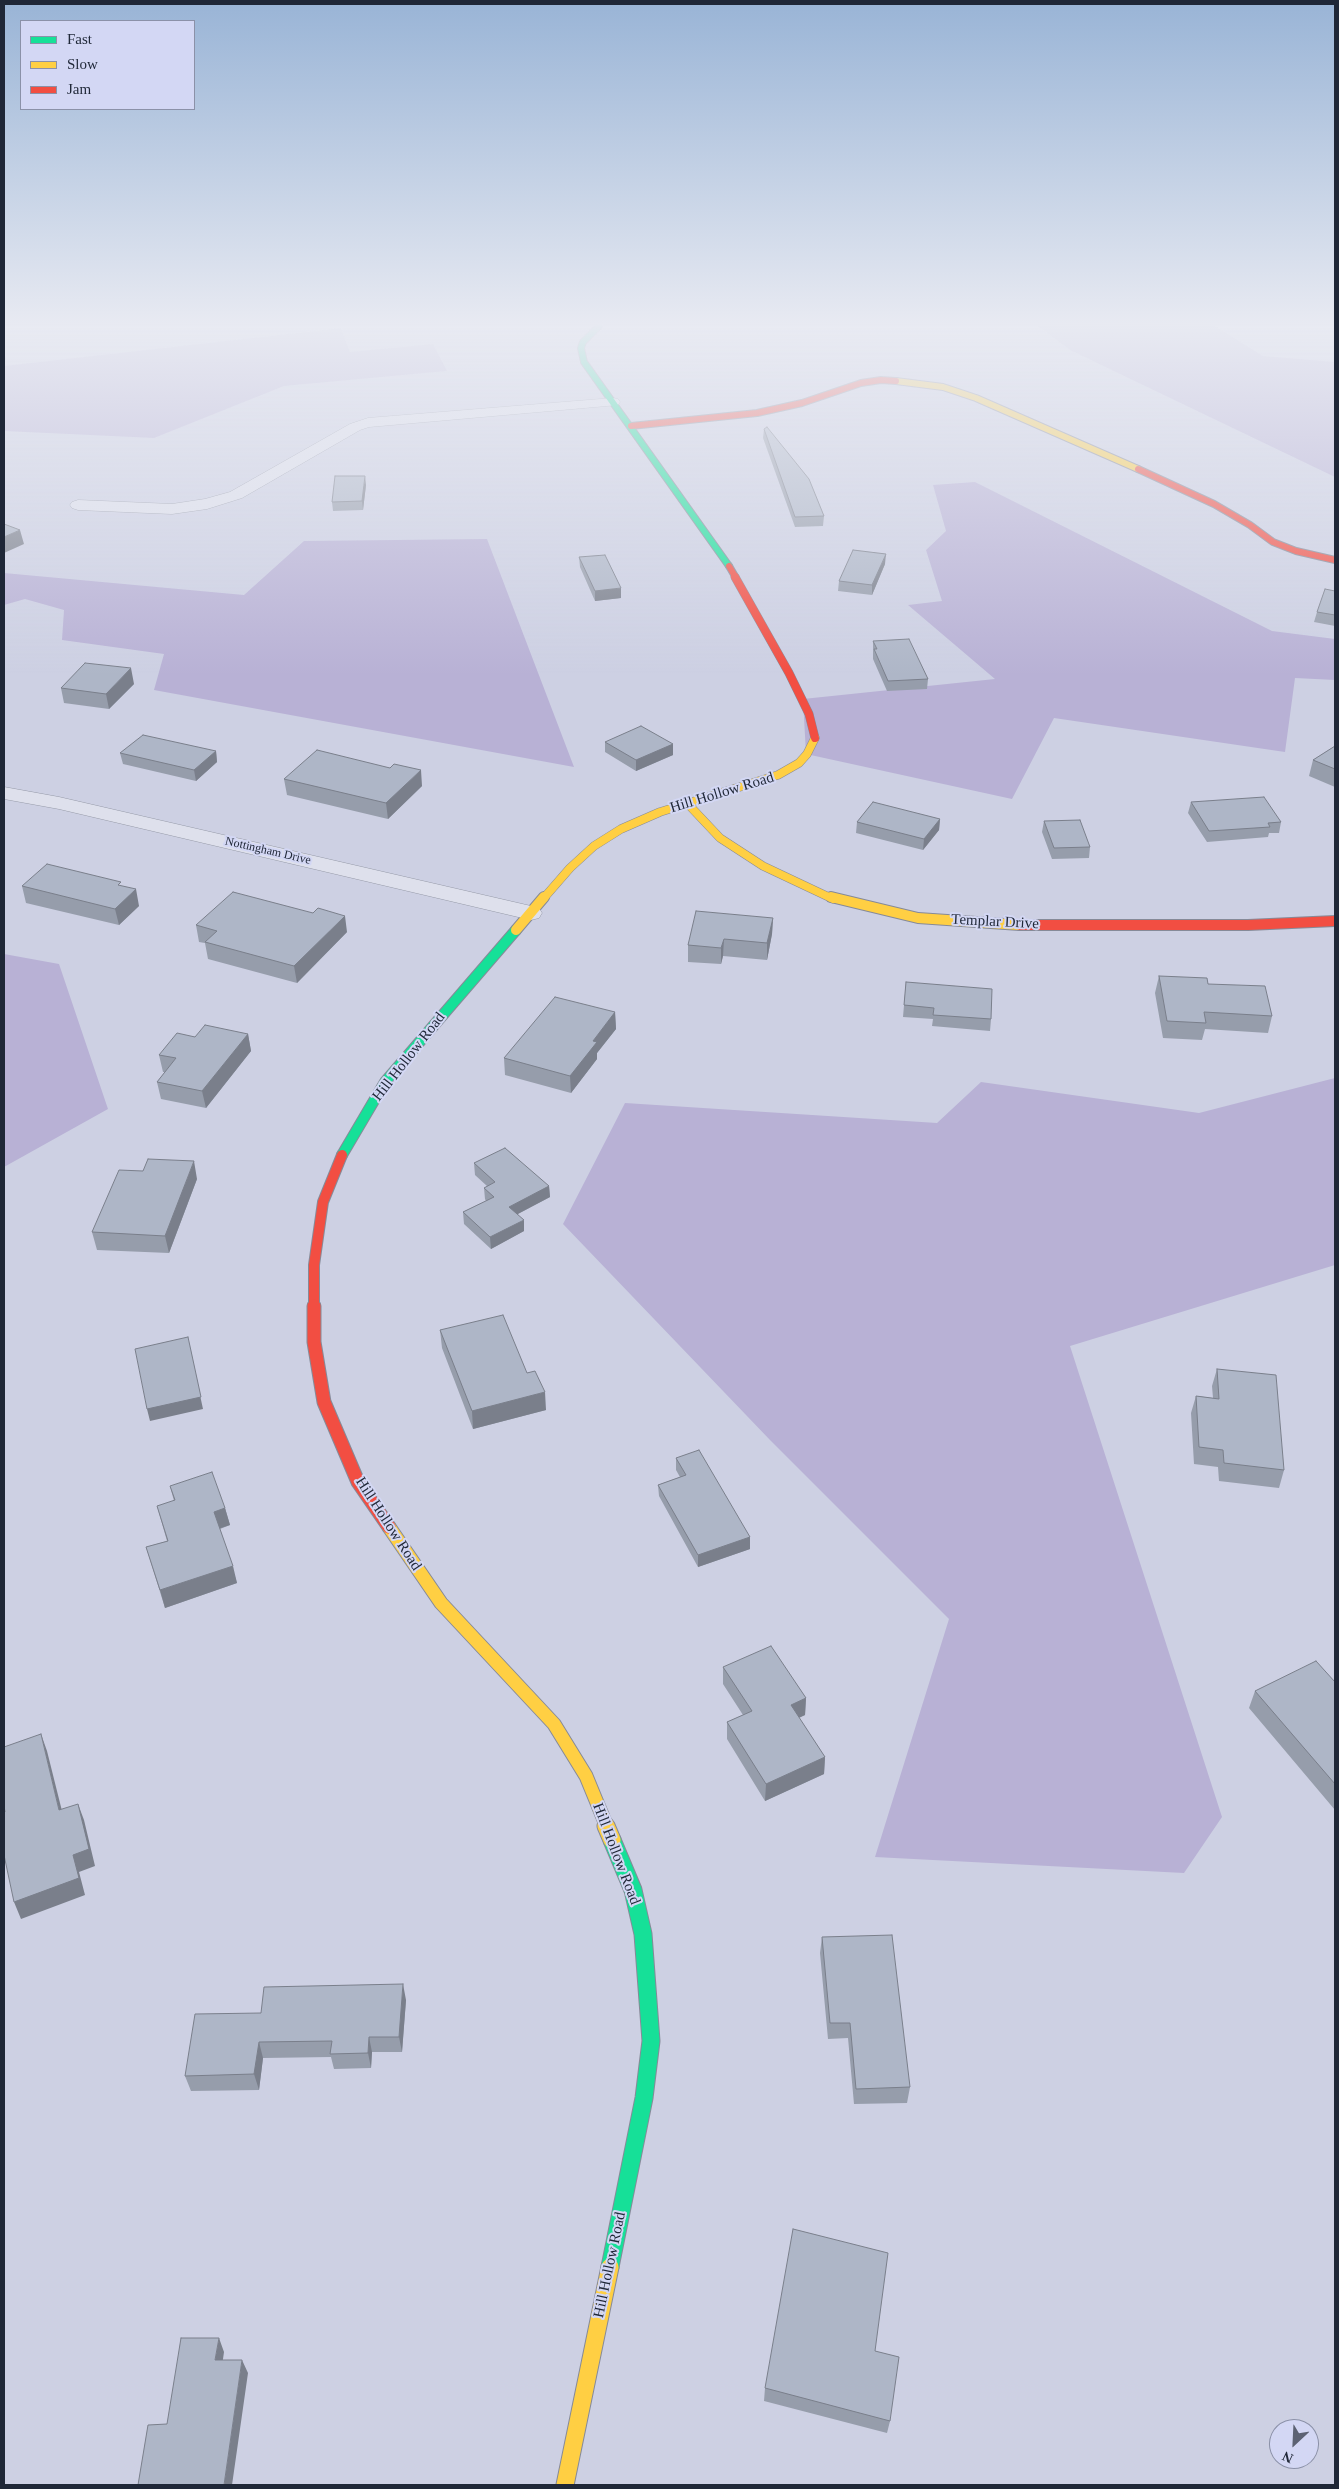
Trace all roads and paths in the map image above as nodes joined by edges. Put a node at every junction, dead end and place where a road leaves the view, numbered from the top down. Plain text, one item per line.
1 (328, 442) edge
2 (643, 442) edge
3 (1076, 442) edge
4 (78, 505) dead end
5 (1335, 560) edge
6 (4, 793) edge
7 (687, 803) junction
8 (532, 913) junction
9 (1335, 921) edge
10 (565, 2485) edge

1 - 4 street
2 - 7 street, Hill Hollow Road
3 - 5 street
6 - 8 street, Nottingham Drive
7 - 8 street, Hill Hollow Road
7 - 9 street, Templar Drive
8 - 10 street, Hill Hollow Road

